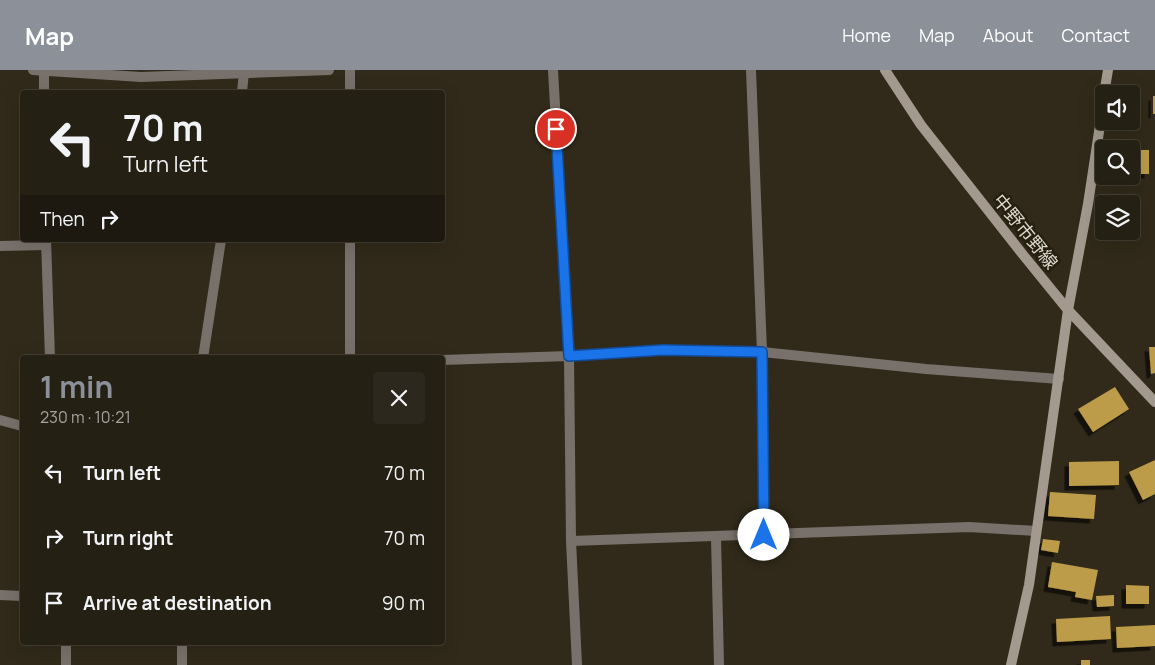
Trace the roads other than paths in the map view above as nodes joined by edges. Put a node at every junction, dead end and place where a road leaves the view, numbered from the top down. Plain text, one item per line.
1 (33, 70) edge
2 (329, 70) edge
3 (350, 70) edge
4 (553, 70) edge
5 (751, 70) edge
6 (886, 70) edge
7 (1108, 70) edge
8 (44, 71) edge
9 (244, 72) junction
10 (143, 73) edge
11 (1106, 85) edge
12 (44, 90) edge
13 (242, 90) edge
14 (350, 90) edge
15 (1099, 130) edge
16 (46, 242) edge
17 (221, 242) edge
18 (350, 242) edge
19 (0, 246) edge
20 (1068, 310) junction
21 (762, 352) junction
22 (50, 355) edge
23 (202, 355) edge
24 (350, 355) edge
25 (569, 356) junction
26 (445, 360) edge
27 (1059, 380) junction
28 (1155, 402) edge
29 (0, 420) edge
30 (20, 425) edge
31 (1036, 530) junction
32 (764, 535) junction
33 (716, 537) junction
34 (572, 541) junction
35 (0, 595) edge
36 (20, 596) edge
37 (66, 645) edge
38 (182, 645) edge
39 (66, 665) edge
40 (182, 665) edge
41 (577, 665) edge
42 (719, 665) edge
43 (1011, 665) edge

1 - 8 street
2 - 9 street
3 - 14 street
4 - 25 street
5 - 21 street
6 - 20 street, 中野市野線
7 - 11 street
8 - 10 street
8 - 12 street
9 - 10 street
9 - 13 street
15 - 20 street
16 - 19 street
16 - 22 street
17 - 23 street
18 - 24 street
20 - 27 street
20 - 28 street, 中野市野線
21 - 25 street
21 - 27 street
21 - 32 street
25 - 26 street
25 - 34 street
27 - 31 street
29 - 30 street
31 - 32 street
31 - 43 street
32 - 33 street
33 - 34 street
33 - 42 street
34 - 41 street
35 - 36 street
37 - 39 street
38 - 40 street

